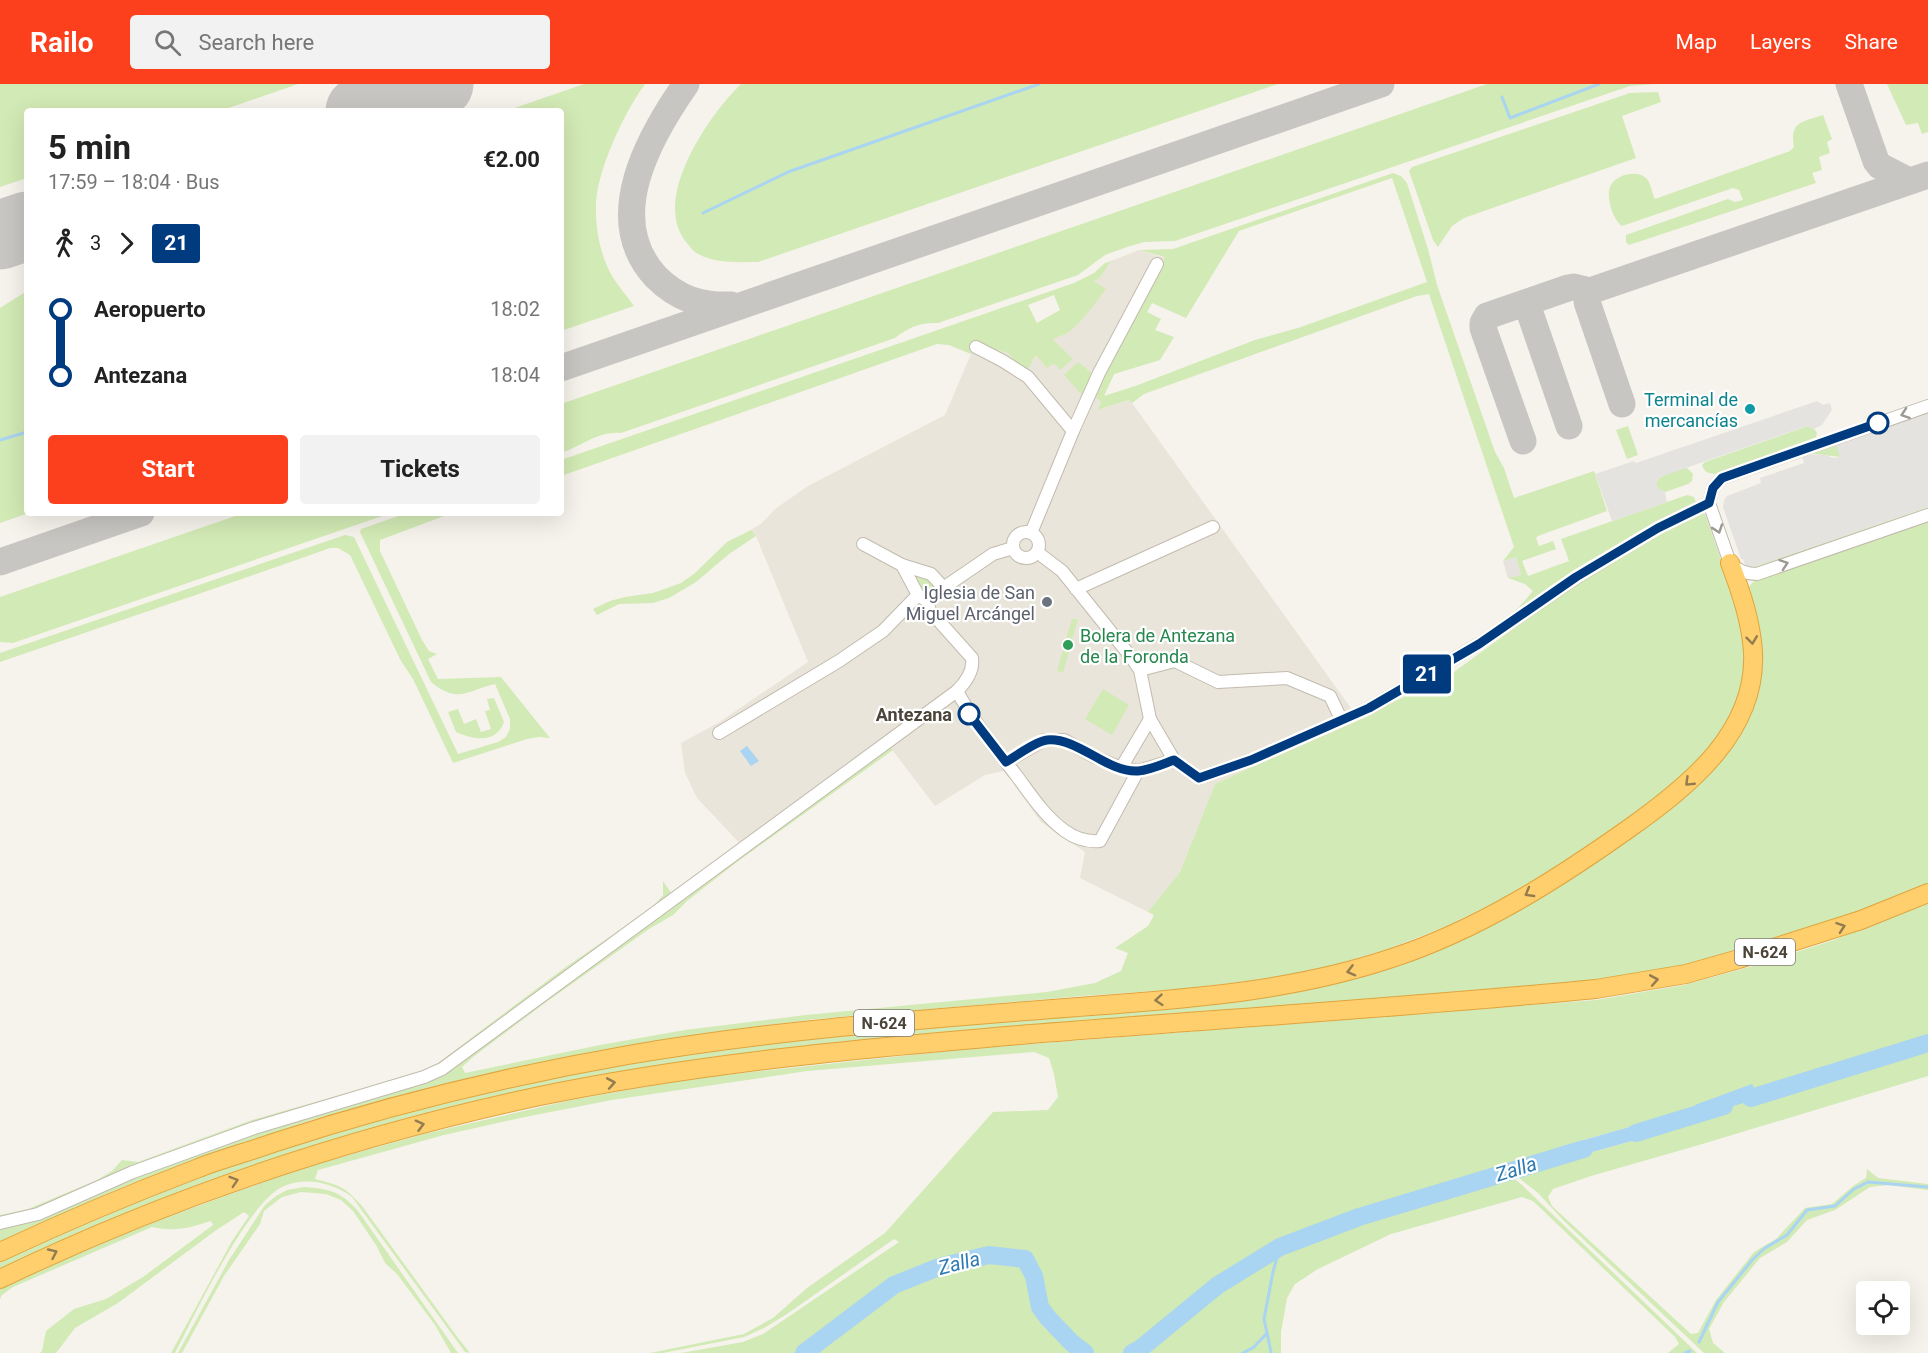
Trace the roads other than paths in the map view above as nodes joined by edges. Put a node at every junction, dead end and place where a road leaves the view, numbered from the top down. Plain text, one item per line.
1 (1157, 264) dead end
2 (976, 347) dead end
3 (1928, 406) edge
4 (1073, 431) junction
5 (1709, 503) junction
6 (1928, 515) edge
7 (1213, 527) dead end
8 (1031, 533) junction
9 (863, 544) dead end
10 (1013, 548) junction
11 (1037, 552) junction
12 (1730, 564) junction
13 (902, 565) junction
14 (944, 588) junction
15 (1076, 588) junction
16 (923, 599) junction
17 (1140, 670) junction
18 (957, 691) junction
19 (1150, 719) junction
20 (1341, 719) junction
21 (719, 733) dead end
22 (1174, 760) junction
23 (1006, 762) junction
24 (1121, 768) junction
25 (1138, 771) junction
26 (1928, 893) edge
27 (0, 1223) edge
28 (0, 1252) edge
29 (0, 1279) edge

1 - 4 street
2 - 4 street
3 -> 5 street
4 - 8 street
5 -> 12 street
5 - 20 street
12 -> 6 street
7 - 15 street
8 - 10 street
8 - 11 street
9 - 13 street
10 - 11 street
10 - 14 street
11 - 15 street
12 -> 28 highway, N-624
13 - 14 street
13 - 16 street
14 - 16 street
15 - 17 street
16 - 18 street
16 - 21 street
17 - 19 street
17 - 20 street
18 - 23 street
18 - 27 street
19 - 22 street
19 - 24 street
20 - 22 street
22 - 25 street
23 - 24 street
23 - 25 street
24 - 25 street
29 -> 26 highway, N-624

